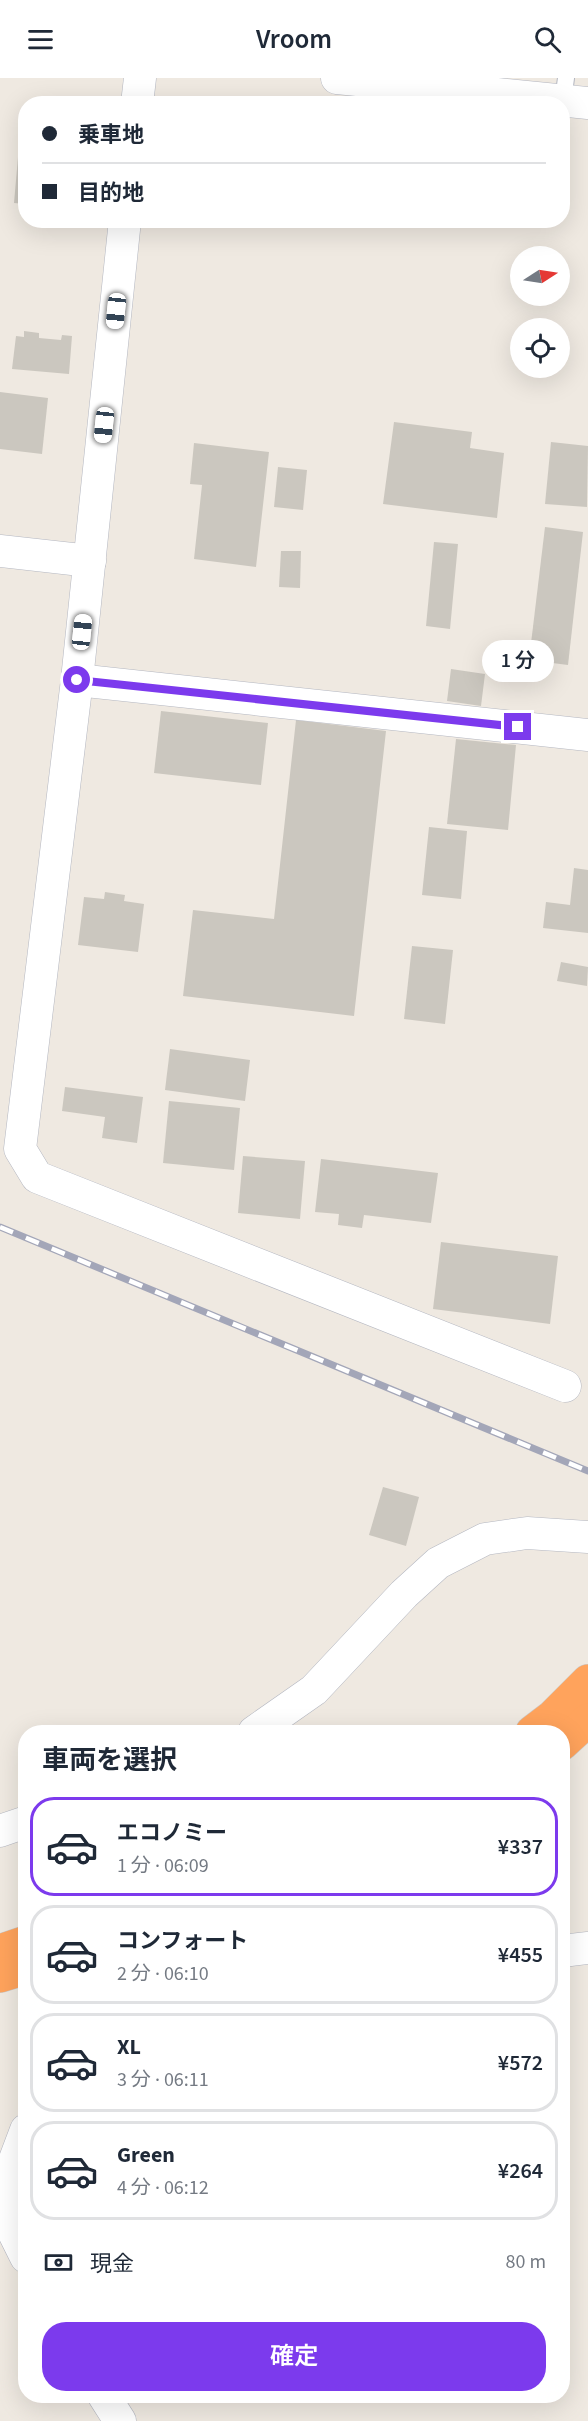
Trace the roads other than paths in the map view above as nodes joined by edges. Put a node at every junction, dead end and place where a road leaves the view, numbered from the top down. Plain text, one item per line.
1 (140, 78) edge
2 (337, 78) edge
3 (397, 82) edge
4 (495, 87) edge
5 (572, 94) edge
6 (138, 96) edge
7 (124, 228) edge
8 (0, 551) edge
9 (90, 561) junction
10 (77, 680) junction
11 (588, 735) edge
12 (565, 1386) dead end
13 (588, 1537) edge
14 (588, 1681) edge
15 (588, 1720) edge
16 (264, 1725) edge
17 (542, 1725) edge
18 (570, 1737) edge
19 (18, 1825) edge
20 (0, 1831) edge
21 (18, 1945) edge
22 (588, 1948) edge
23 (570, 1950) edge
24 (0, 1951) edge
25 (18, 1970) edge
26 (0, 1976) edge
27 (18, 2151) edge
28 (18, 2241) edge
29 (108, 2403) edge
30 (120, 2421) edge

1 - 6 street
2 - 3 street
3 - 4 street
4 - 5 street
7 - 9 street
8 - 9 street
9 - 10 street
10 - 11 street
10 - 12 street
13 - 16 street
14 - 17 highway
15 - 18 highway
19 - 20 street
21 - 24 highway
22 - 23 street
25 - 26 highway
27 - 28 street
29 - 30 street

